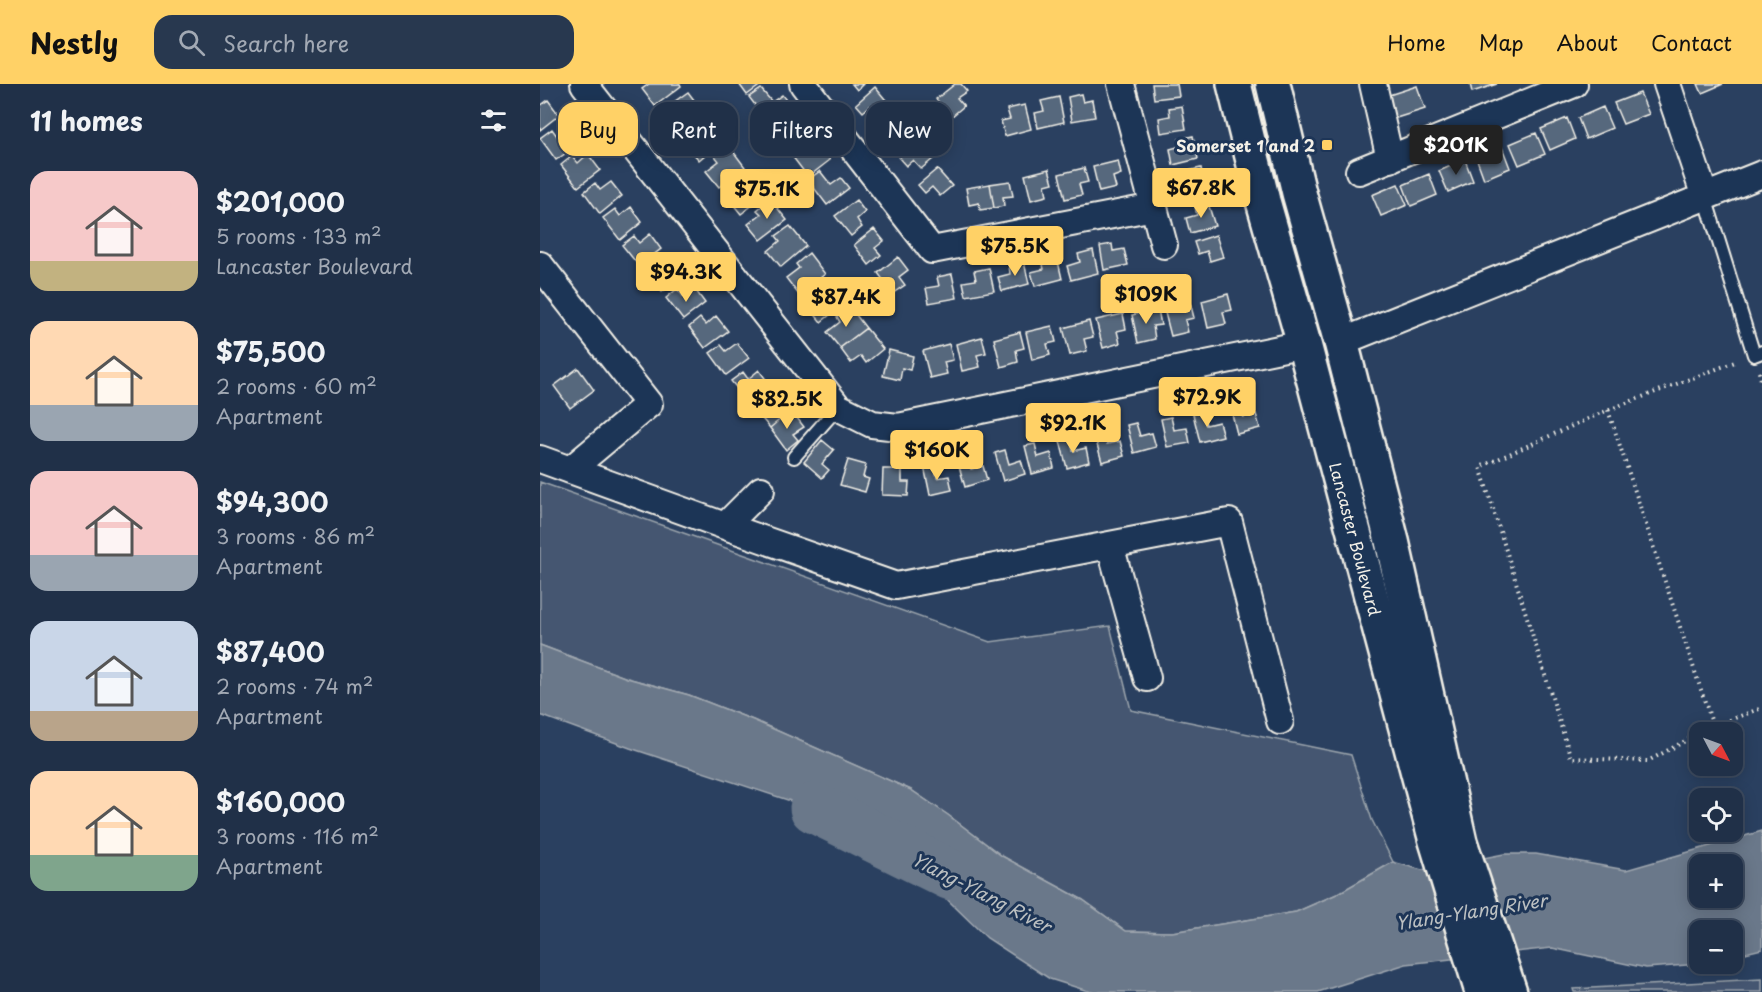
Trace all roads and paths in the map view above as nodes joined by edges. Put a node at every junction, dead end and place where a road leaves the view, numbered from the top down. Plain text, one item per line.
1 (584, 84) edge
2 (803, 84) edge
3 (1121, 84) edge
4 (1234, 84) edge
5 (1273, 84) edge
6 (1373, 84) edge
7 (1574, 84) edge
8 (1667, 84) edge
9 (1529, 93) edge
10 (1390, 159) junction
11 (1359, 171) dead end
12 (1762, 174) edge
13 (1706, 197) junction
14 (1154, 207) junction
15 (1164, 246) dead end
16 (540, 265) edge
17 (1341, 342) junction
18 (1304, 344) junction
19 (1758, 354) edge
20 (838, 407) junction
21 (1608, 410) junction
22 (1359, 415) junction
23 (1325, 425) junction
24 (794, 457) dead end
25 (540, 459) edge
26 (570, 471) junction
27 (761, 490) dead end
28 (724, 526) junction
29 (1110, 545) junction
30 (1148, 678) dead end
31 (1762, 708) edge
32 (1280, 721) dead end
33 (1712, 722) edge
34 (1724, 722) edge
35 (1689, 739) edge
36 (1448, 841) junction
37 (1482, 992) edge
38 (1510, 992) edge

1 - 20 street
2 - 14 street
3 - 14 street
4 - 18 main road, Lancaster Boulevard
5 - 17 main road, Lancaster Boulevard
6 - 10 street
7 - 9 street
8 - 13 street
9 - 10 street
10 - 11 street
12 - 13 street
13 - 17 street
13 - 19 lane
14 - 15 street
16 - 26 street
17 - 22 main road, Lancaster Boulevard
18 - 20 street
18 - 23 main road, Lancaster Boulevard
19 - 21 path
20 - 24 lane
21 - 33 path
21 - 35 path
22 - 23 main road
22 - 36 main road, Lancaster Boulevard
23 - 36 main road, Lancaster Boulevard
25 - 26 street
26 - 28 street
27 - 28 street
28 - 29 street
29 - 30 street
29 - 32 street
31 - 34 path
36 - 37 main road, Lancaster Boulevard
36 - 38 main road, Lancaster Boulevard

